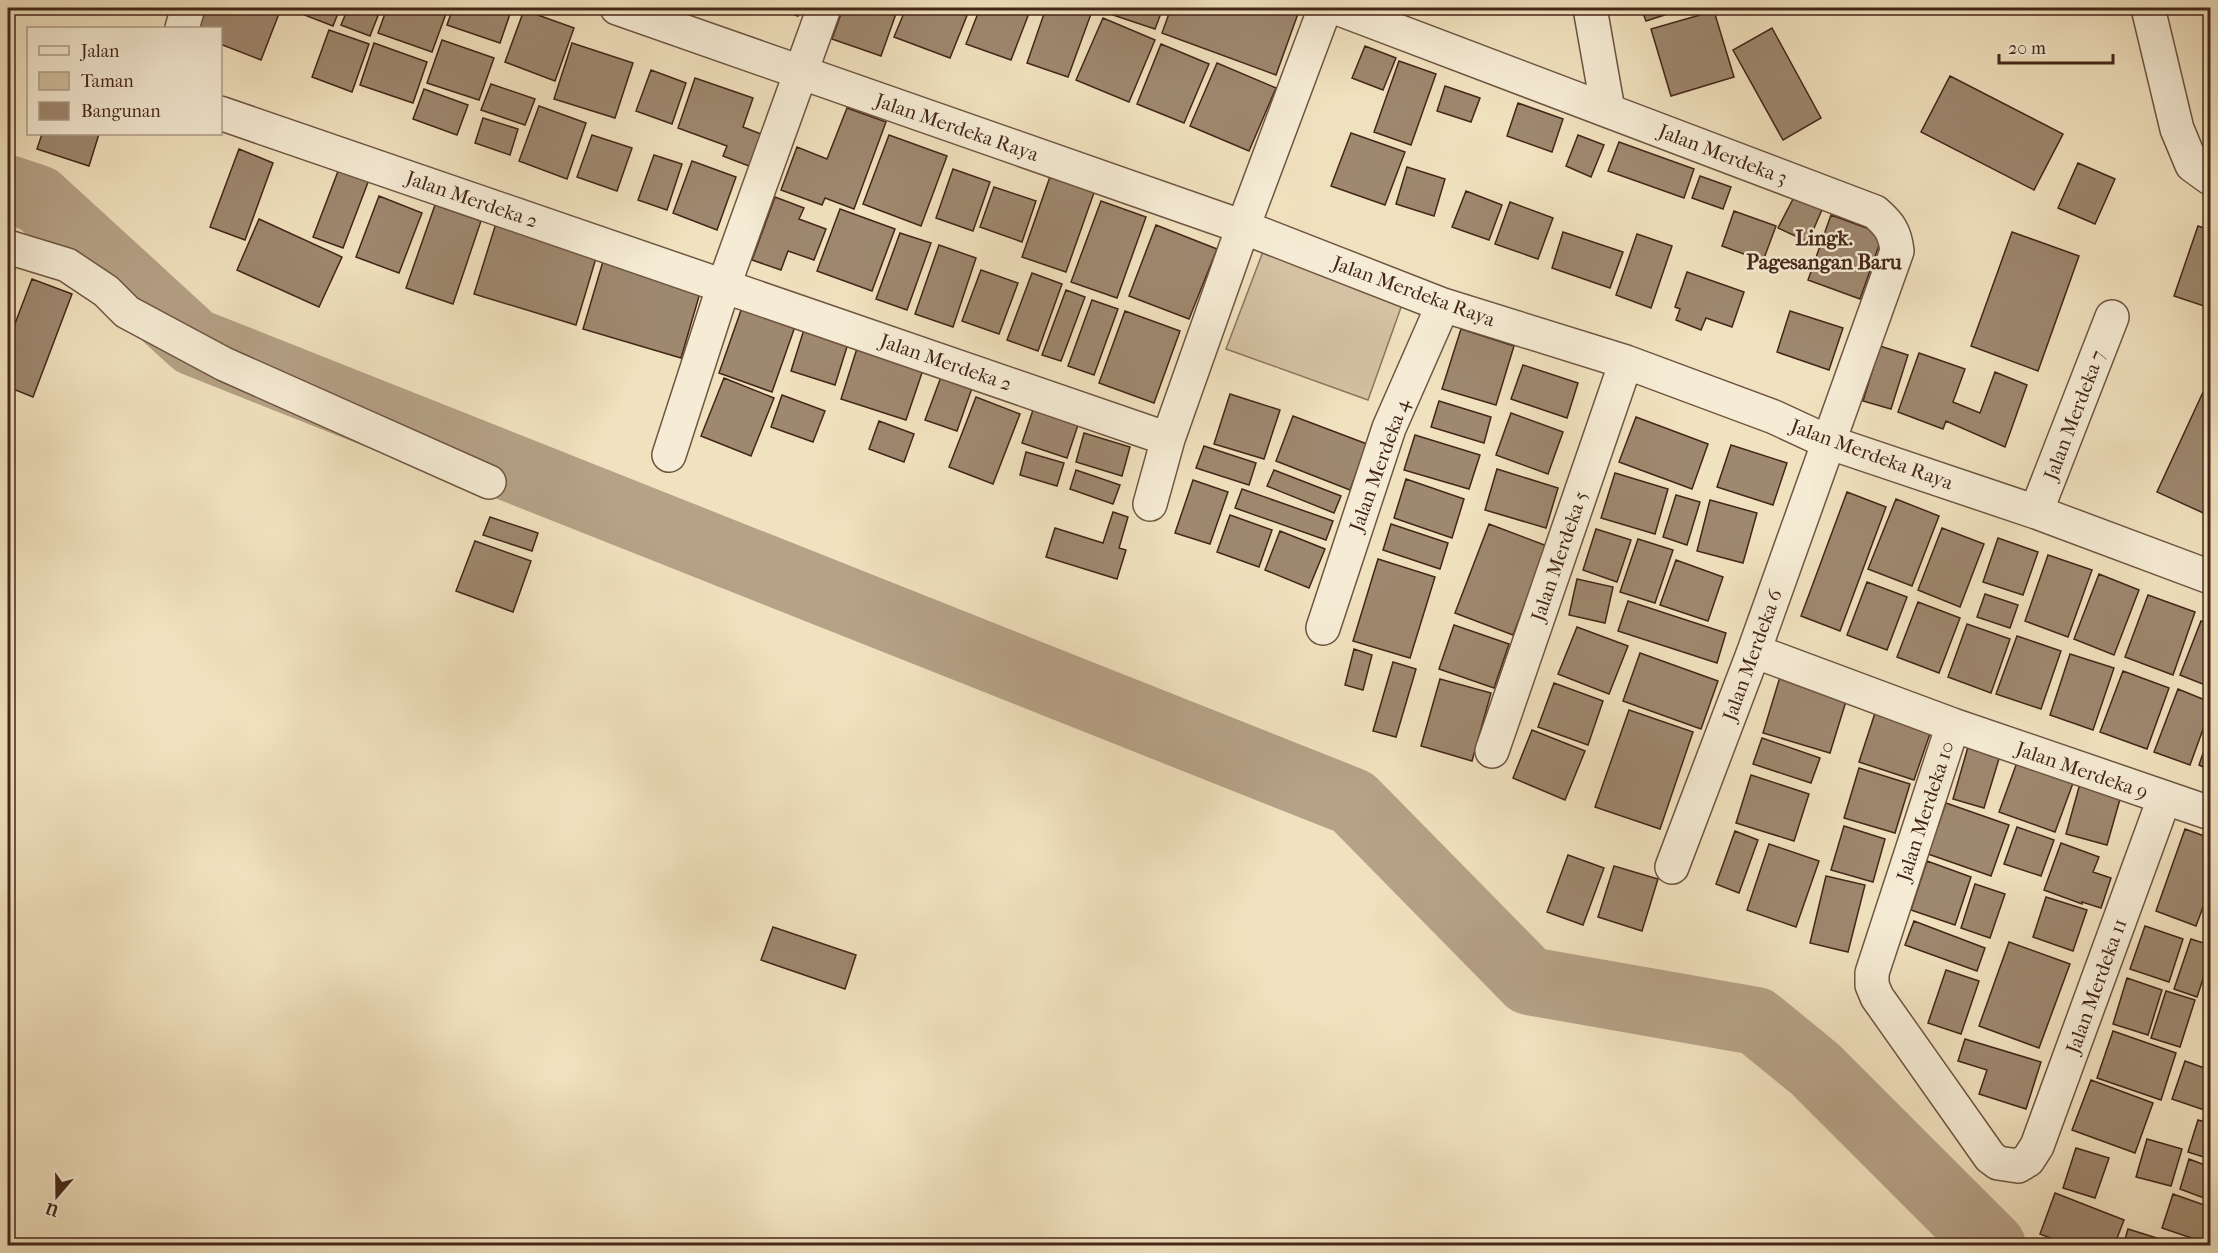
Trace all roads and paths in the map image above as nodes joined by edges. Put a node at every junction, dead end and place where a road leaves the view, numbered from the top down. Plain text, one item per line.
1 (188, 8) edge
2 (617, 8) edge
3 (824, 8) edge
4 (1324, 8) edge
5 (1336, 8) edge
6 (1590, 8) edge
7 (2148, 8) edge
8 (182, 27) edge
9 (800, 73) junction
10 (1608, 110) junction
11 (222, 114) edge
12 (2211, 178) edge
13 (1243, 227) junction
14 (8, 247) edge
15 (724, 285) junction
16 (1443, 305) junction
17 (2112, 317) dead end
18 (1626, 362) junction
19 (1168, 439) junction
20 (1828, 442) junction
21 (669, 455) dead end
22 (489, 482) dead end
23 (1150, 504) dead end
24 (2036, 512) junction
25 (2211, 577) edge
26 (1323, 628) dead end
27 (1754, 651) junction
28 (1953, 725) junction
29 (1492, 751) dead end
30 (2164, 799) junction
31 (2211, 813) edge
32 (1672, 867) dead end
33 (2018, 1166) joint

1 - 8 street
2 - 9 street, Jalan Merdeka Raya
3 - 9 street
4 - 13 street
5 - 10 street, Jalan Merdeka 3
6 - 10 street
7 - 12 street
9 - 13 street, Jalan Merdeka Raya
9 - 15 street
10 - 20 street, Jalan Merdeka 3
11 - 15 street, Jalan Merdeka 2
13 - 16 street, Jalan Merdeka Raya
13 - 19 street
14 - 22 street
15 - 19 street, Jalan Merdeka 2
15 - 21 street
16 - 18 street, Jalan Merdeka Raya
16 - 26 street, Jalan Merdeka 4
17 - 24 street, Jalan Merdeka 7
18 - 20 street, Jalan Merdeka Raya
18 - 29 street, Jalan Merdeka 5
19 - 23 street
20 - 24 street, Jalan Merdeka Raya
20 - 27 street, Jalan Merdeka 6
24 - 25 street, Jalan Merdeka Raya
27 - 28 street, Jalan Merdeka 10
27 - 32 street, Jalan Merdeka 6
28 - 30 street, Jalan Merdeka 9
28 - 33 street, Jalan Merdeka 10
30 - 31 street, Jalan Merdeka 9
30 - 33 street, Jalan Merdeka 11

